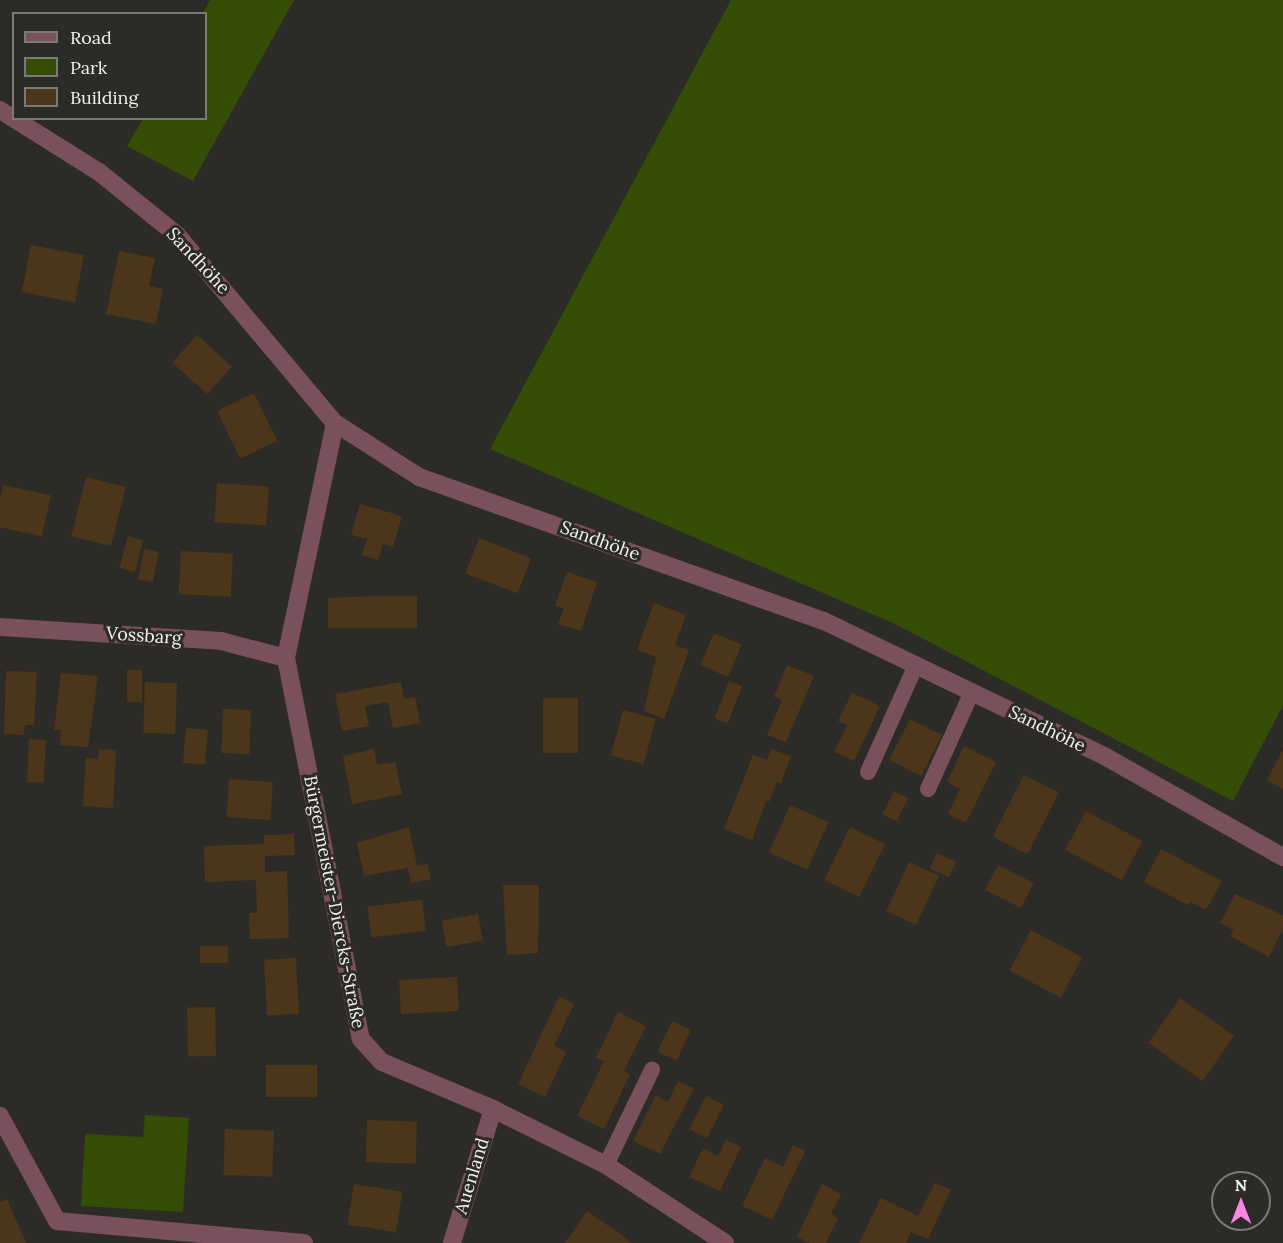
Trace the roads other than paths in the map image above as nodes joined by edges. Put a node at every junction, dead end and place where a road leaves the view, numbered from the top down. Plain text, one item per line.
1 (16, 120) edge
2 (335, 423) junction
3 (0, 627) edge
4 (286, 658) junction
5 (916, 665) junction
6 (972, 692) junction
7 (868, 772) dead end
8 (928, 789) dead end
9 (1283, 857) edge
10 (652, 1070) dead end
11 (493, 1109) junction
12 (0, 1116) edge
13 (606, 1165) junction
14 (304, 1243) edge
15 (452, 1243) edge
16 (725, 1243) edge

1 - 2 street, Sandhöhe
2 - 4 street, Bürgermeister-Diercks-Straße
2 - 5 street, Sandhöhe
3 - 4 street, Vossbarg
4 - 11 street, Bürgermeister-Diercks-Straße
5 - 6 street, Sandhöhe
5 - 7 lane
6 - 8 lane
6 - 9 street, Sandhöhe
10 - 13 lane
11 - 13 street, Bürgermeister-Diercks-Straße
11 - 15 street, Auenland
12 - 14 street
13 - 16 street, Bürgermeister-Diercks-Straße

